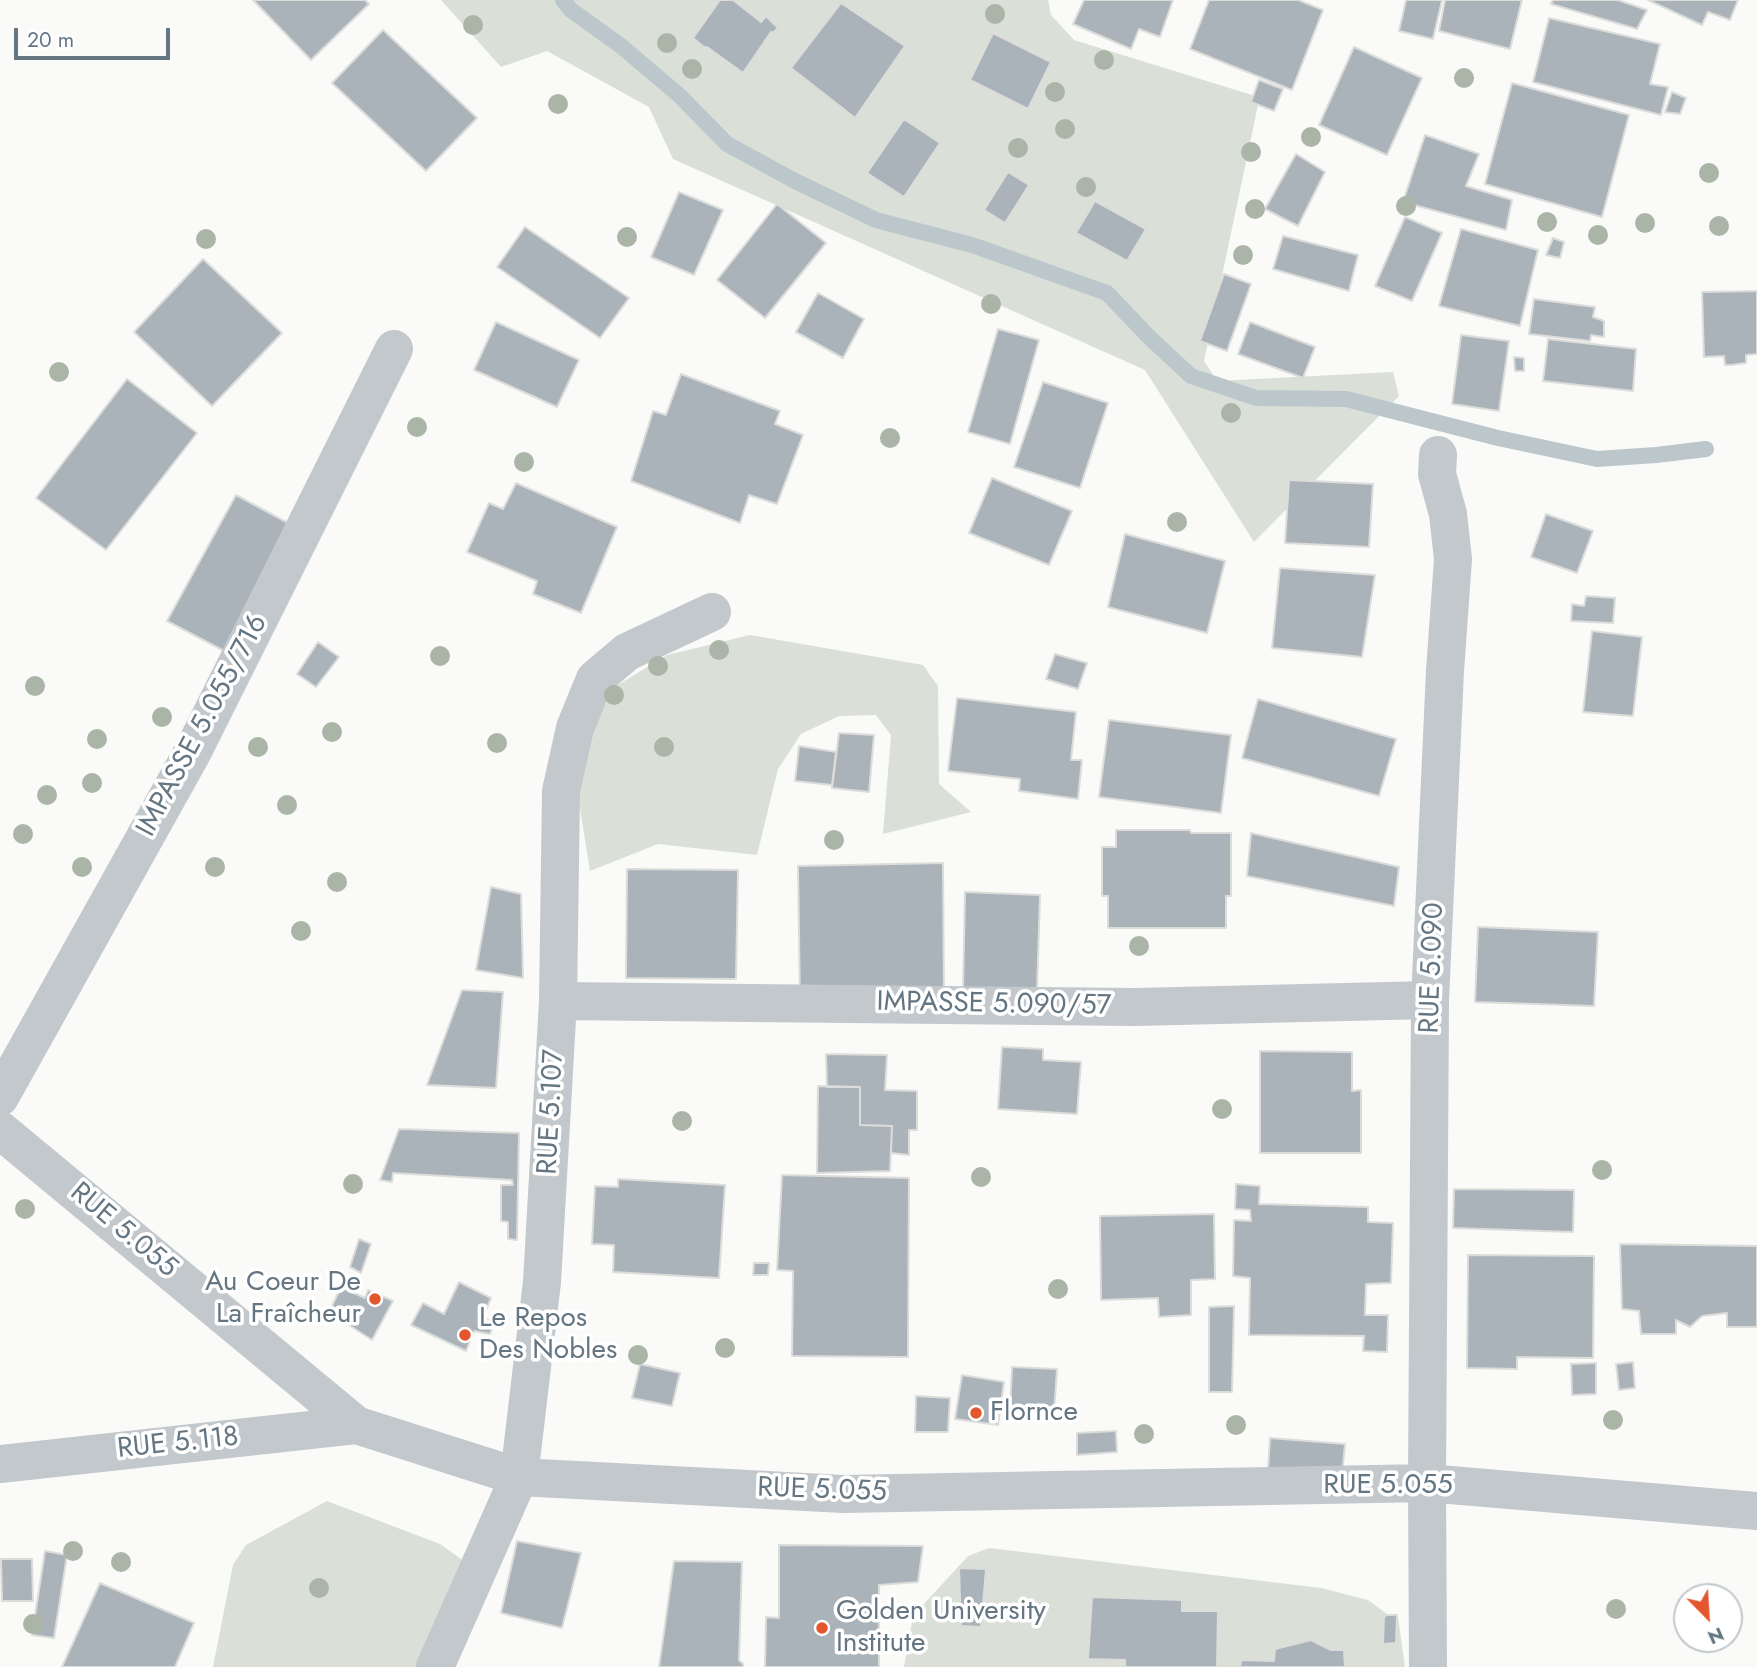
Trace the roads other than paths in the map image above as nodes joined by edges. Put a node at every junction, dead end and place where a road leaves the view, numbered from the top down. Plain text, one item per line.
1 (394, 349) dead end
2 (1438, 455) dead end
3 (712, 612) dead end
4 (1430, 1000) junction
5 (558, 1001) junction
6 (0, 1097) edge
7 (0, 1129) edge
8 (355, 1425) junction
9 (0, 1464) edge
10 (519, 1476) junction
11 (1427, 1483) junction
12 (1757, 1511) edge
13 (435, 1667) edge
14 (1428, 1667) edge

1 - 6 street, IMPASSE 5.055/716
2 - 4 street, RUE 5.090
3 - 5 street, RUE 5.107
4 - 5 street, IMPASSE 5.090/57
4 - 11 street, RUE 5.090
5 - 10 street, RUE 5.107
7 - 8 street, RUE 5.055
8 - 9 street, RUE 5.118
8 - 10 street, RUE 5.055
10 - 11 street, RUE 5.055
10 - 13 street, RUE 5.107
11 - 12 street, RUE 5.055
11 - 14 street, RUE 5.090

